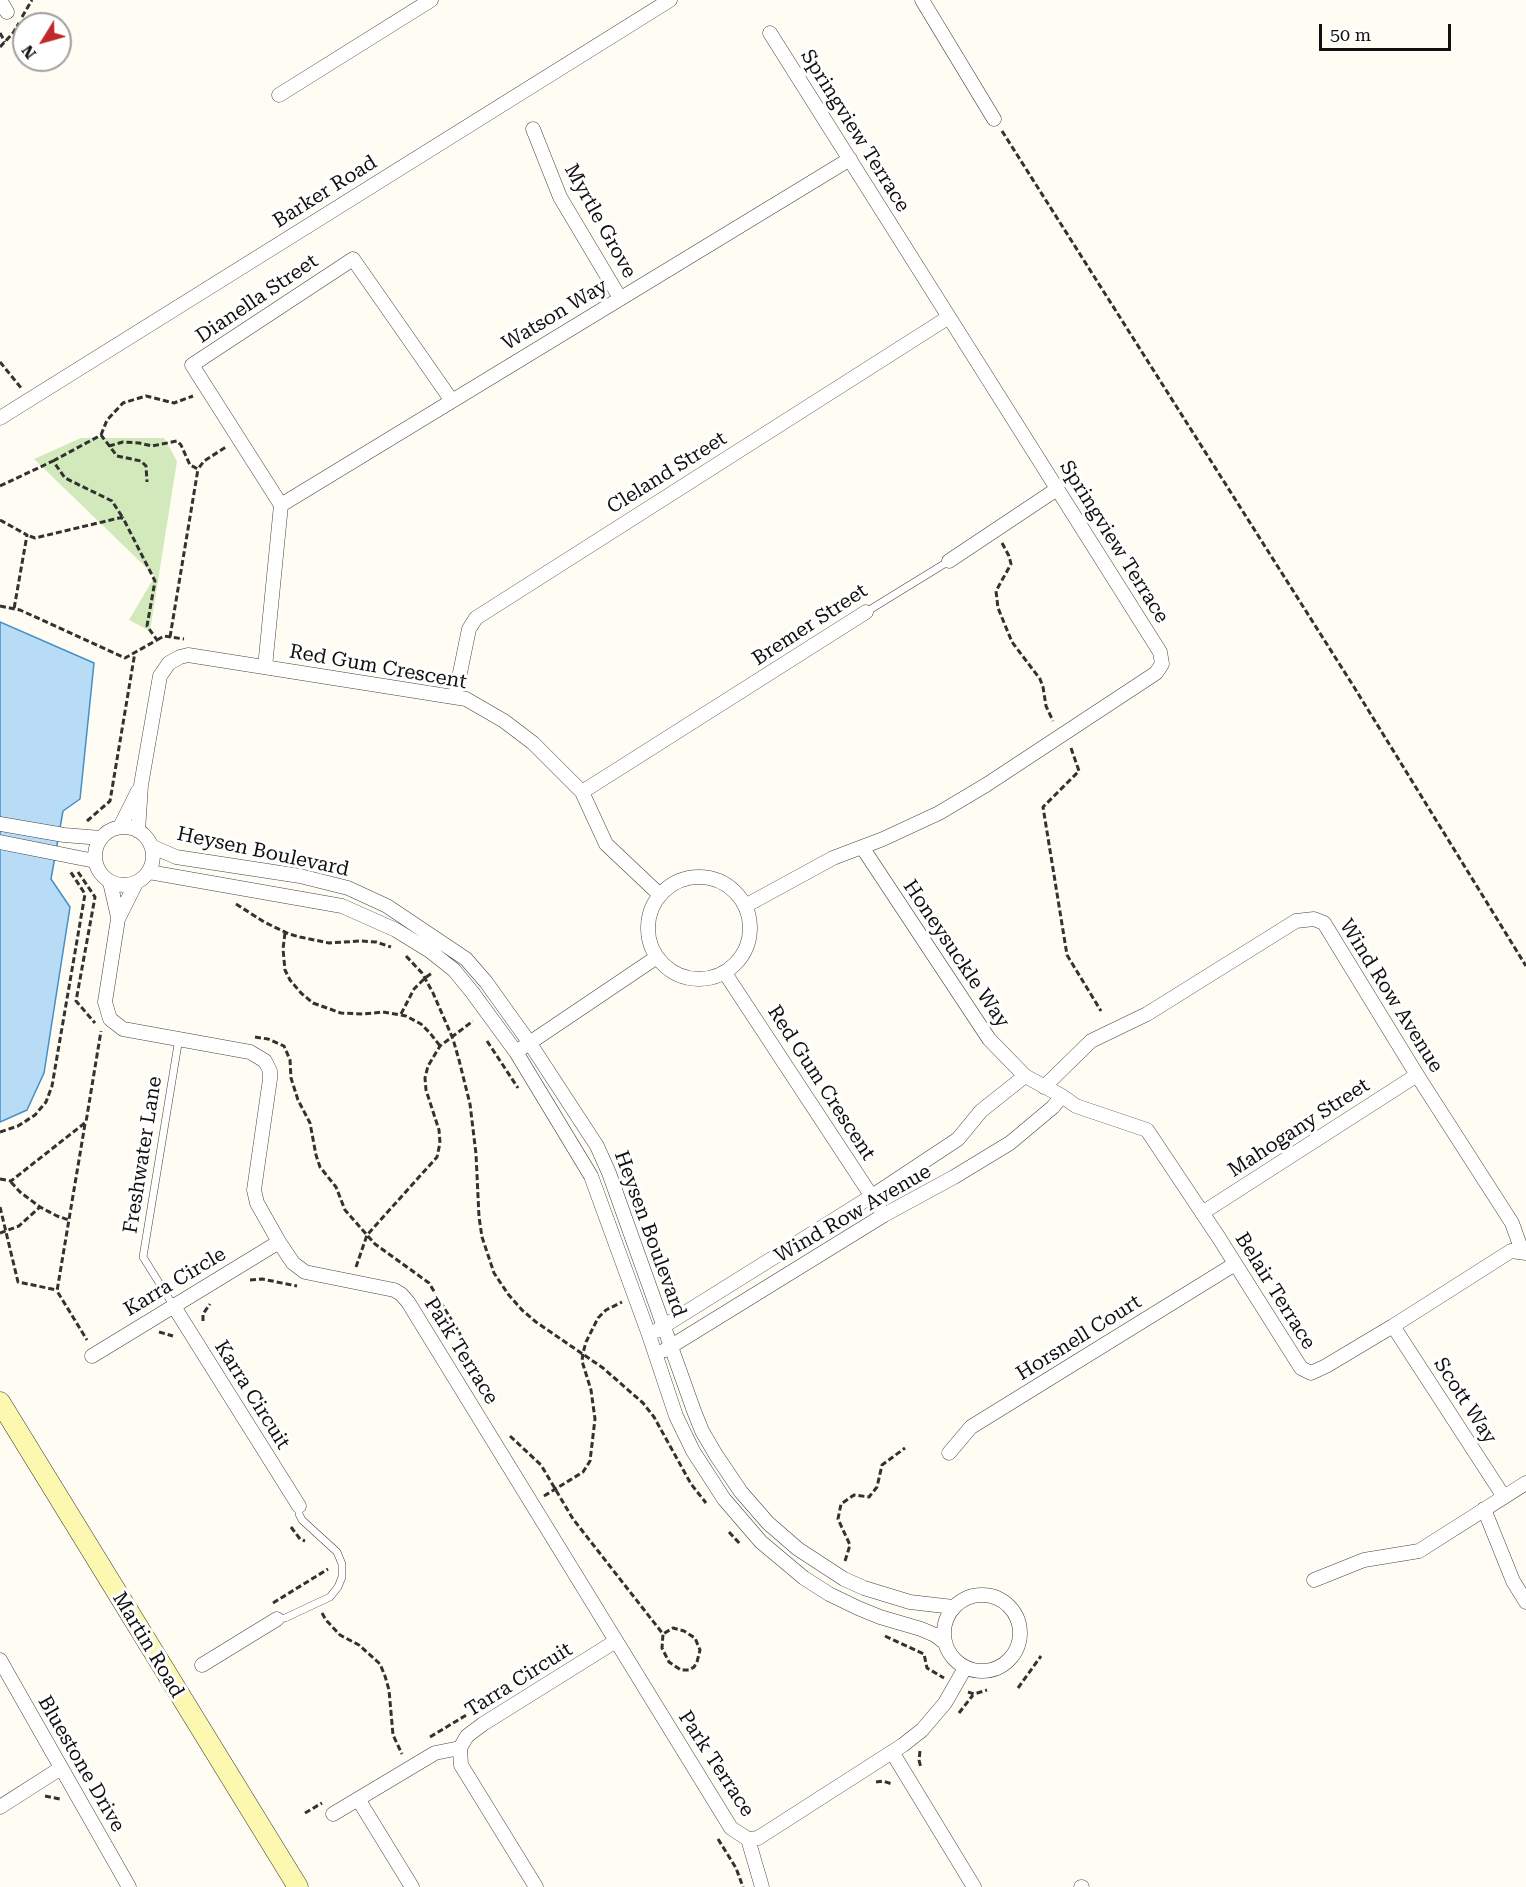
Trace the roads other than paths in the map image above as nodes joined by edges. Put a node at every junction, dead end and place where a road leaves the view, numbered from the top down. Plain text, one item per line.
1 (403, 0) edge
2 (431, 0) edge
3 (670, 0) edge
4 (922, 0) edge
5 (411, 13) junction
6 (770, 33) dead end
7 (279, 95) dead end
8 (994, 119) road end
9 (533, 129) dead end
10 (850, 159) junction
11 (620, 298) junction
12 (949, 317) junction
13 (452, 401) junction
14 (0, 418) edge
15 (1057, 489) junction
16 (281, 505) junction
17 (949, 561) joint
18 (866, 612) joint
19 (265, 667) junction
20 (455, 697) junction
21 (141, 785) junction
22 (582, 792) junction
23 (0, 824) edge
24 (120, 827) junction
25 (138, 831) junction
26 (101, 838) junction
27 (0, 842) edge
28 (152, 846) junction
29 (862, 848) junction
30 (95, 861) junction
31 (149, 872) junction
32 (110, 882) junction
33 (136, 883) junction
34 (660, 895) junction
35 (745, 906) junction
36 (118, 917) junction
37 (657, 957) junction
38 (725, 973) junction
39 (179, 1038) junction
40 (529, 1042) junction
41 (516, 1052) junction
42 (1417, 1076) junction
43 (1025, 1077) junction
44 (1044, 1087) junction
45 (1062, 1096) junction
46 (872, 1196) junction
47 (1202, 1213) junction
48 (884, 1215) junction
49 (279, 1242) junction
50 (1524, 1252) edge
51 (1235, 1264) junction
52 (173, 1305) junction
53 (664, 1326) junction
54 (1393, 1326) junction
55 (650, 1335) junction
56 (671, 1347) junction
57 (92, 1356) dead end
58 (656, 1356) junction
59 (0, 1402) edge
60 (950, 1453) dead end
61 (1526, 1483) edge
62 (1504, 1497) junction
63 (299, 1506) joint
64 (1484, 1509) junction
65 (1314, 1580) dead end
66 (1526, 1602) edge
67 (953, 1607) junction
68 (277, 1619) joint
69 (616, 1641) junction
70 (945, 1642) junction
71 (0, 1660) edge
72 (202, 1665) dead end
73 (965, 1668) junction
74 (460, 1749) junction
75 (892, 1752) junction
76 (61, 1768) junction
77 (358, 1798) junction
78 (0, 1807) edge
79 (333, 1814) dead end
80 (748, 1839) junction
81 (129, 1887) edge
82 (298, 1887) edge
83 (412, 1887) edge
84 (536, 1887) edge
85 (762, 1887) edge
86 (974, 1887) edge

1 - 5 street
2 - 5 street
3 - 14 street, Barker Road
4 - 8 street
5 - 7 street
6 - 10 street, Springview Terrace
9 - 11 street, Myrtle Grove
10 - 11 street, Watson Way
10 - 12 street, Springview Terrace
11 - 13 street, Watson Way
12 - 15 street, Springview Terrace
12 - 20 street, Cleland Street
13 - 16 street, Watson Way
13 - 16 street, Dianella Street
15 - 17 street, Bremer Street
15 - 29 street, Springview Terrace
16 - 19 street
17 - 18 lane, Bremer Street
18 - 22 street, Bremer Street
19 - 20 street, Red Gum Crescent
19 - 21 street, Red Gum Crescent
20 - 22 street, Red Gum Crescent
21 - 24 street, Red Gum Crescent
21 - 25 street, Red Gum Crescent
22 - 34 street, Red Gum Crescent
23 - 26 street
24 - 25 street
24 - 26 street
25 - 28 street
26 - 30 street
27 - 30 street
28 - 31 street
28 - 40 street, Heysen Boulevard
29 - 35 street, Springview Terrace
29 - 43 street, Honeysuckle Way
30 - 32 street
31 - 33 street
31 - 41 street, Heysen Boulevard
32 - 33 street
32 - 36 street
33 - 36 street
34 - 35 street
34 - 37 street
35 - 38 street
36 - 39 street, Park Terrace
37 - 38 street
37 - 40 street
38 - 46 street, Red Gum Crescent
39 - 49 street, Park Terrace
39 - 52 lane, Freshwater Lane
40 - 41 street
40 - 53 street, Heysen Boulevard
41 - 55 street, Heysen Boulevard
42 - 44 street, Wind Row Avenue
42 - 47 street, Mahogany Street
42 - 50 street, Wind Row Avenue
43 - 44 street, Belair Terrace
43 - 46 street, Wind Row Avenue
44 - 45 street, Belair Terrace
45 - 47 street, Belair Terrace
45 - 48 street, Wind Row Avenue
46 - 48 street, Red Gum Crescent
46 - 53 street, Wind Row Avenue
47 - 51 street, Belair Terrace
48 - 56 street, Wind Row Avenue
49 - 52 street, Karra Circle
49 - 69 street, Park Terrace
50 - 54 street, Belair Terrace
51 - 54 street, Belair Terrace
51 - 60 street, Horsnell Court
52 - 57 street, Karra Circle
52 - 63 street, Karra Circuit
53 - 55 street, Wind Row Avenue
53 - 56 street, Heysen Boulevard
54 - 62 street, Scott Way
55 - 58 street, Heysen Boulevard
56 - 58 street, Wind Row Avenue
56 - 67 street, Heysen Boulevard
58 - 70 street, Heysen Boulevard
59 - 82 street, Martin Road
61 - 62 street
62 - 64 street
63 - 68 lane
64 - 65 street
64 - 66 street
67 - 70 street
67 - 73 street
68 - 72 street
69 - 74 street, Tarra Circuit
69 - 80 street, Park Terrace
70 - 73 street
71 - 76 street, Bluestone Drive
73 - 75 street, Park Terrace
74 - 77 street
74 - 84 street
75 - 80 street, Park Terrace
75 - 86 street
76 - 78 street
76 - 81 street, Bluestone Drive
77 - 79 street
77 - 83 street
80 - 85 street, Park Terrace

